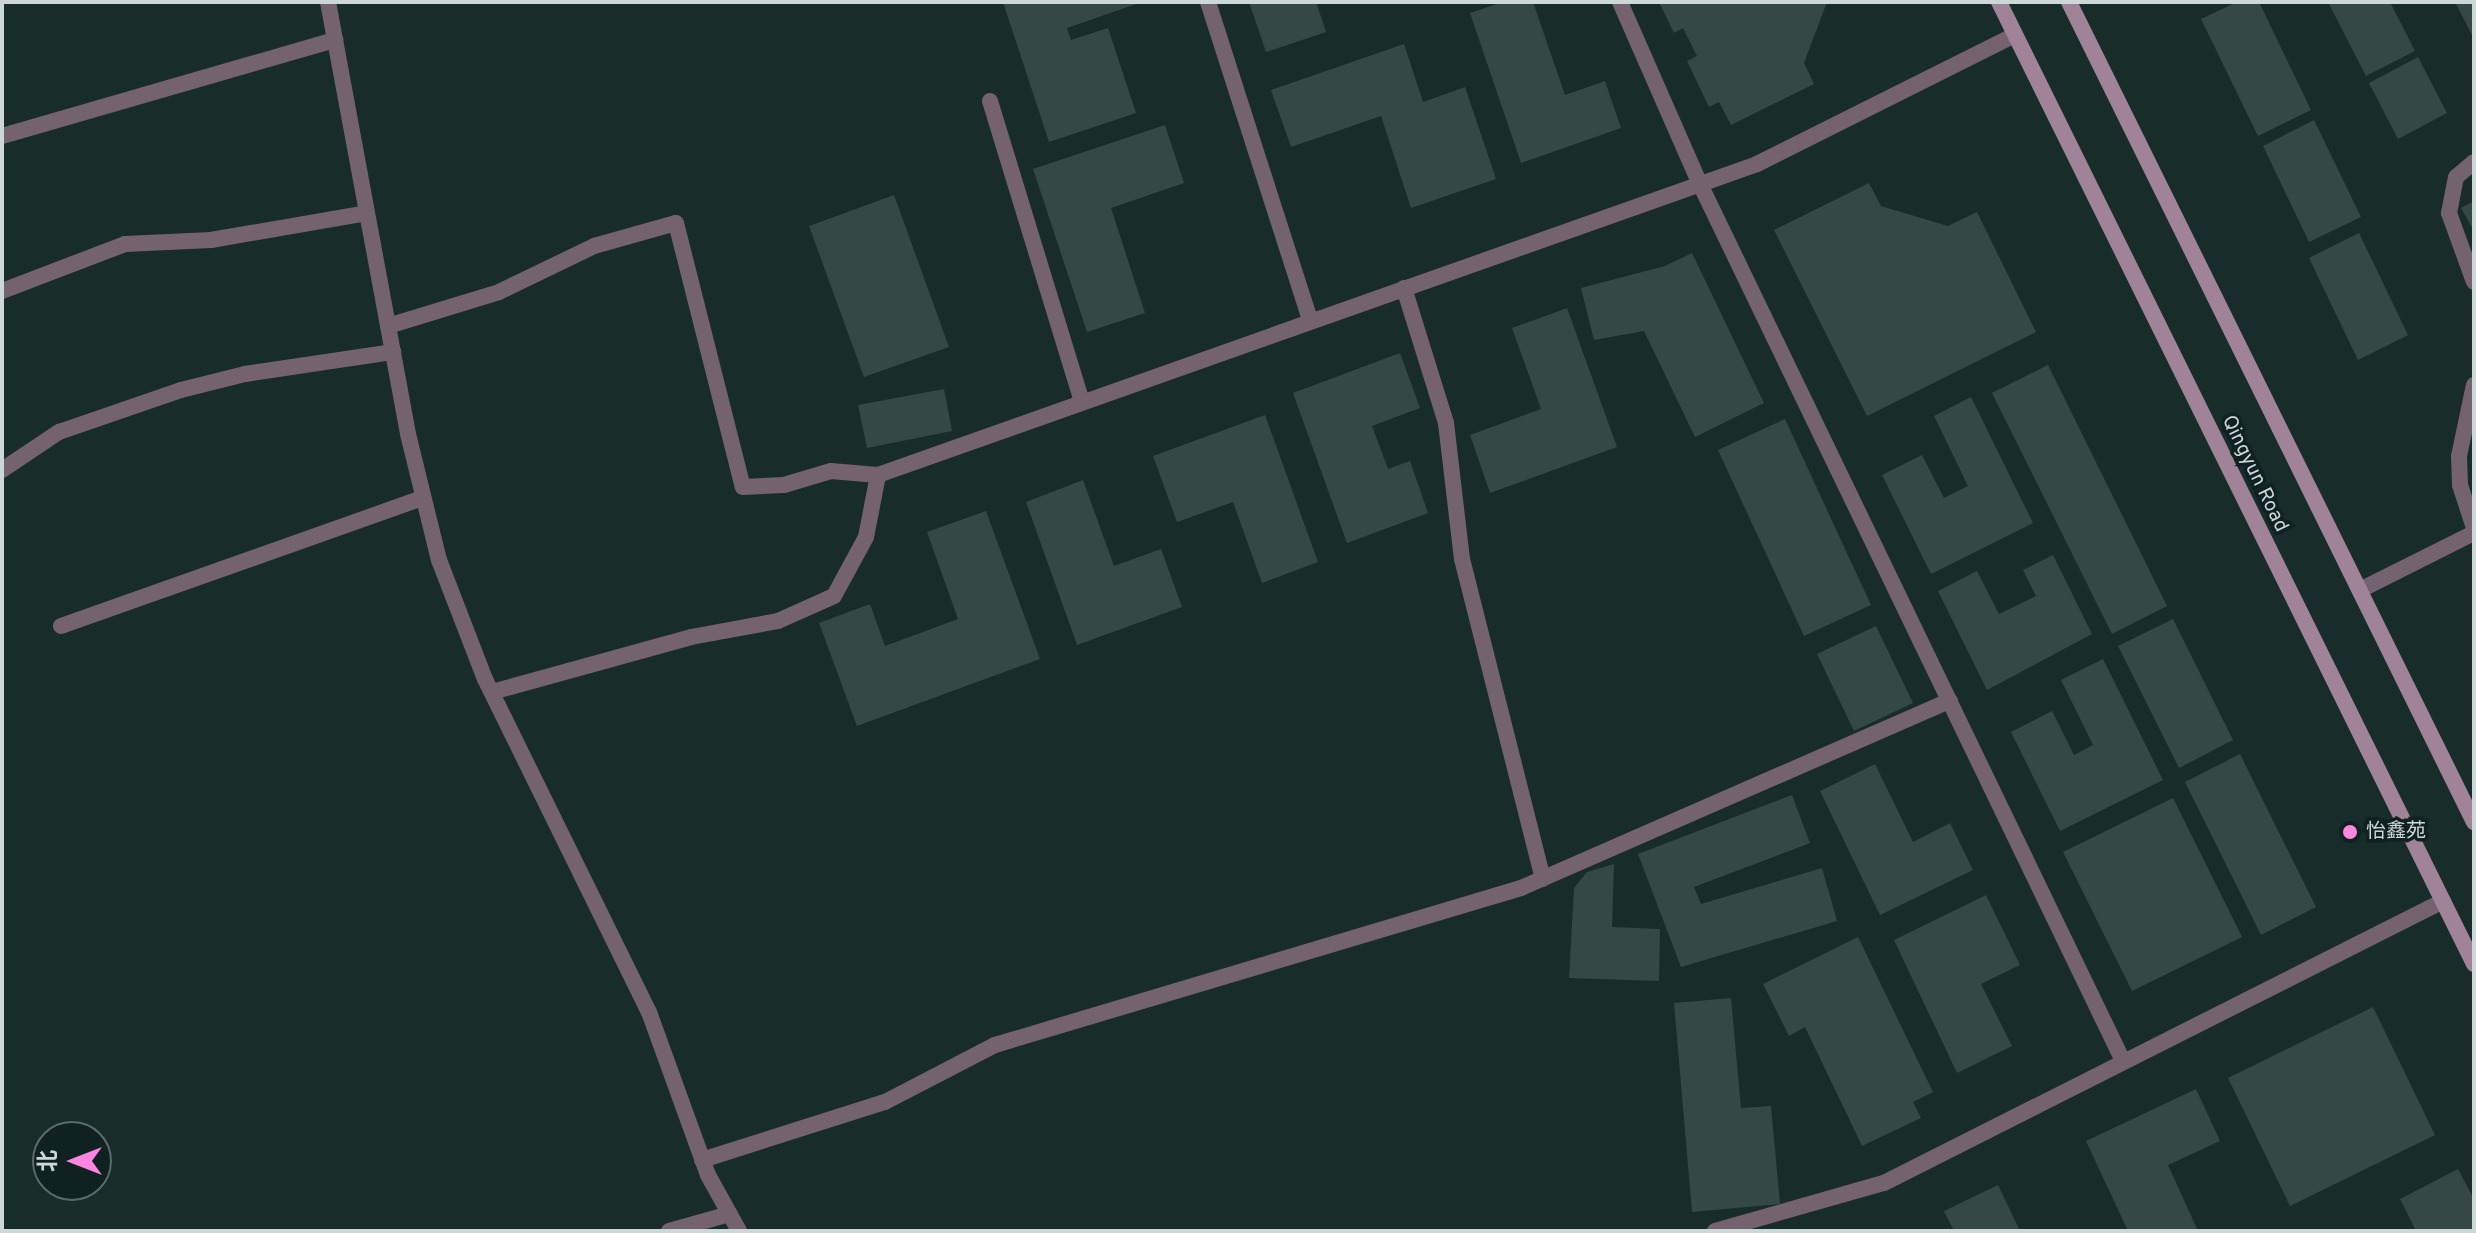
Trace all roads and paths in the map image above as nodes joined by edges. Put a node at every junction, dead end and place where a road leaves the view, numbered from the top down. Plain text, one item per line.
1 (328, 2) edge
2 (1208, 2) edge
3 (1620, 2) edge
4 (1999, 2) edge
5 (2070, 2) edge
6 (2015, 35) junction
7 (335, 40) junction
8 (990, 101) dead end
9 (2, 136) edge
10 (2474, 162) edge
11 (1700, 184) junction
12 (367, 213) junction
13 (2474, 282) edge
14 (1404, 288) junction
15 (2, 291) edge
16 (1310, 320) junction
17 (388, 326) junction
18 (393, 352) junction
19 (2474, 385) edge
20 (1082, 401) junction
21 (2, 470) edge
22 (878, 475) junction
23 (422, 498) junction
24 (2474, 530) edge
25 (2360, 590) junction
26 (61, 626) dead end
27 (492, 692) junction
28 (1950, 701) junction
29 (2474, 822) edge
30 (1543, 879) junction
31 (2443, 901) junction
32 (2474, 964) edge
33 (2123, 1061) junction
34 (702, 1160) junction
35 (730, 1214) junction
36 (669, 1231) edge
37 (739, 1231) edge
38 (1715, 1231) edge

1 - 7 street
2 - 16 street
3 - 11 street
4 - 6 main road, Qingyun Road
5 - 25 main road
6 - 11 street
6 - 31 main road, Qingyun Road
7 - 9 street
7 - 12 street
8 - 20 street
10 - 13 street
11 - 14 street
11 - 28 street
12 - 15 street
12 - 17 street
14 - 16 street
14 - 30 street
16 - 20 street
17 - 18 street
17 - 22 street
18 - 21 street
18 - 23 street
19 - 24 street
20 - 22 street
22 - 27 street
23 - 26 street
23 - 27 street
24 - 25 street
25 - 29 main road
27 - 34 street
28 - 30 street
28 - 33 street
30 - 34 street
31 - 32 main road, Qingyun Road
31 - 33 street
33 - 38 street
34 - 35 street
35 - 36 street
35 - 37 street

